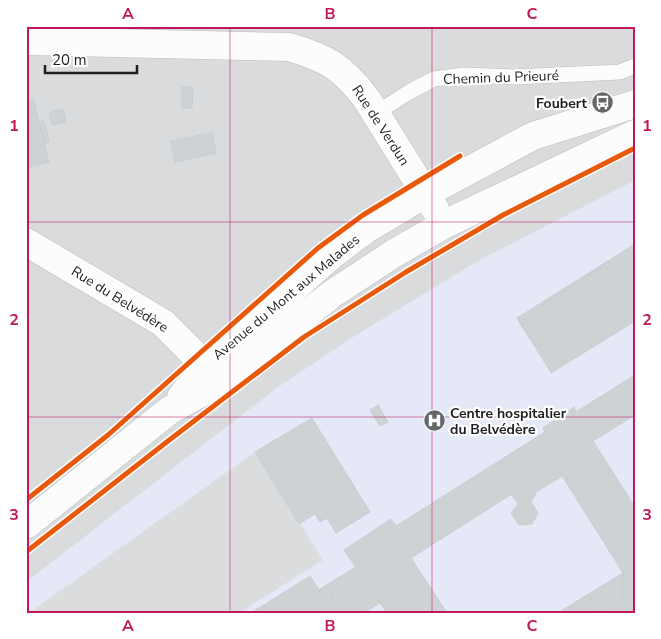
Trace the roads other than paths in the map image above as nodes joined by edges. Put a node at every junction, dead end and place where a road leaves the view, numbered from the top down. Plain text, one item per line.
1 (26, 41) edge
2 (635, 66) edge
3 (635, 104) edge
4 (375, 114) junction
5 (635, 134) edge
6 (425, 194) junction
7 (445, 224) junction
8 (26, 242) edge
9 (206, 366) junction
10 (170, 410) junction
11 (26, 524) edge

1 - 4 street, Rue de Verdun
2 - 4 lane, Chemin du Prieuré
3 - 6 street, Avenue du Mont aux Malades
4 - 6 street, Rue de Verdun
5 - 7 street, Avenue du Mont aux Malades
6 - 7 street, Rue de Verdun
6 - 9 street, Avenue du Mont aux Malades
7 - 10 street, Avenue du Mont aux Malades
8 - 9 street, Rue du Belvédère
9 - 10 street, Avenue du Mont aux Malades
10 - 11 street, Avenue du Mont aux Malades

